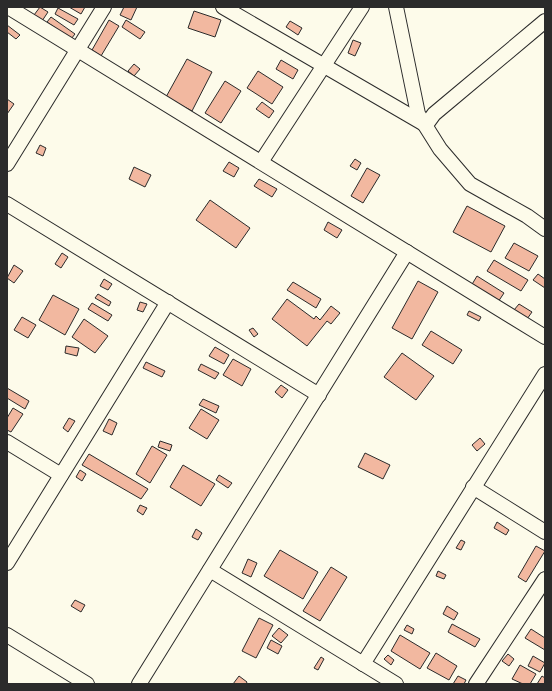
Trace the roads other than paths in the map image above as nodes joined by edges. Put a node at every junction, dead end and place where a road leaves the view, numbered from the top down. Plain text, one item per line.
1 (8, 7) edge
2 (104, 7) edge
3 (223, 7) edge
4 (362, 7) edge
5 (396, 7) edge
6 (545, 21) edge
7 (78, 50) junction
8 (324, 66) junction
9 (426, 125) junction
10 (260, 162) junction
11 (7, 164) edge
12 (7, 204) edge
13 (545, 229) edge
14 (407, 252) junction
15 (168, 302) junction
16 (545, 337) edge
17 (545, 374) edge
18 (319, 394) junction
19 (7, 442) edge
20 (61, 475) junction
21 (473, 488) junction
22 (545, 532) edge
23 (7, 563) edge
24 (210, 570) junction
25 (545, 579) edge
26 (7, 635) edge
27 (363, 664) junction
28 (87, 684) edge
29 (139, 684) edge
30 (396, 684) edge
31 (476, 684) edge

1 - 7 street
2 - 7 street
3 - 8 street
4 - 8 street
5 - 9 street
6 - 9 street
7 - 10 street
7 - 11 street
8 - 9 street
8 - 10 street
9 - 13 street
10 - 14 street
12 - 15 street
14 - 16 street
14 - 18 street
15 - 18 street
15 - 20 street
17 - 21 street
18 - 24 street
19 - 20 street
20 - 23 street
21 - 22 street
21 - 27 street
24 - 27 street
24 - 29 street
25 - 31 street
26 - 28 street
27 - 30 street

